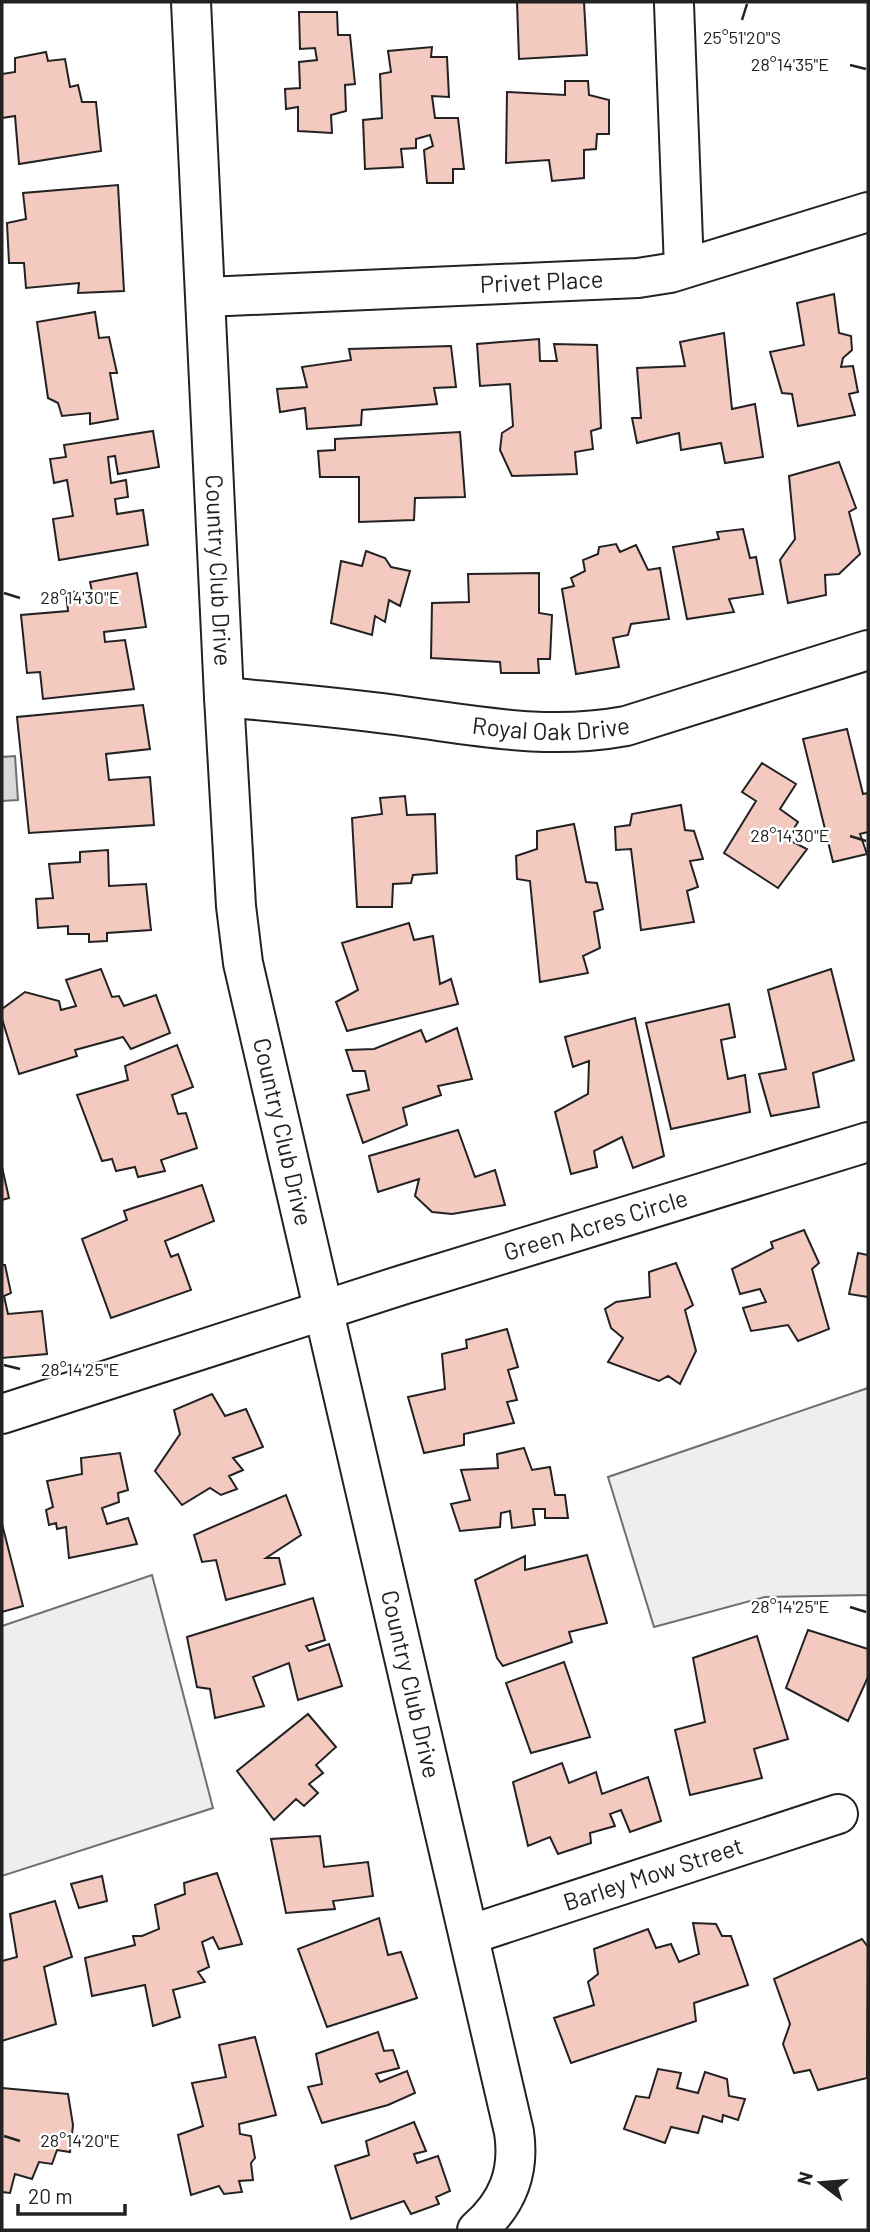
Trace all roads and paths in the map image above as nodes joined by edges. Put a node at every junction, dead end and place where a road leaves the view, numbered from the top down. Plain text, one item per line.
1 (191, 2) edge
2 (674, 4) dead end
3 (868, 212) edge
4 (684, 268) junction
5 (206, 297) junction
6 (868, 650) edge
7 (224, 698) junction
8 (868, 1142) edge
9 (325, 1312) junction
10 (2, 1414) edge
11 (838, 1814) dead end
12 (469, 1935) junction
13 (477, 2230) edge

1 - 5 street, Country Club Drive
2 - 4 street
3 - 4 street, Privet Place
4 - 5 street, Privet Place
5 - 7 street, Country Club Drive
6 - 7 street, Royal Oak Drive
7 - 9 street, Country Club Drive
8 - 9 street, Green Acres Circle
9 - 10 street, Green Acres Circle
9 - 12 street, Country Club Drive
11 - 12 street, Barley Mow Street
12 - 13 street, Country Club Drive

